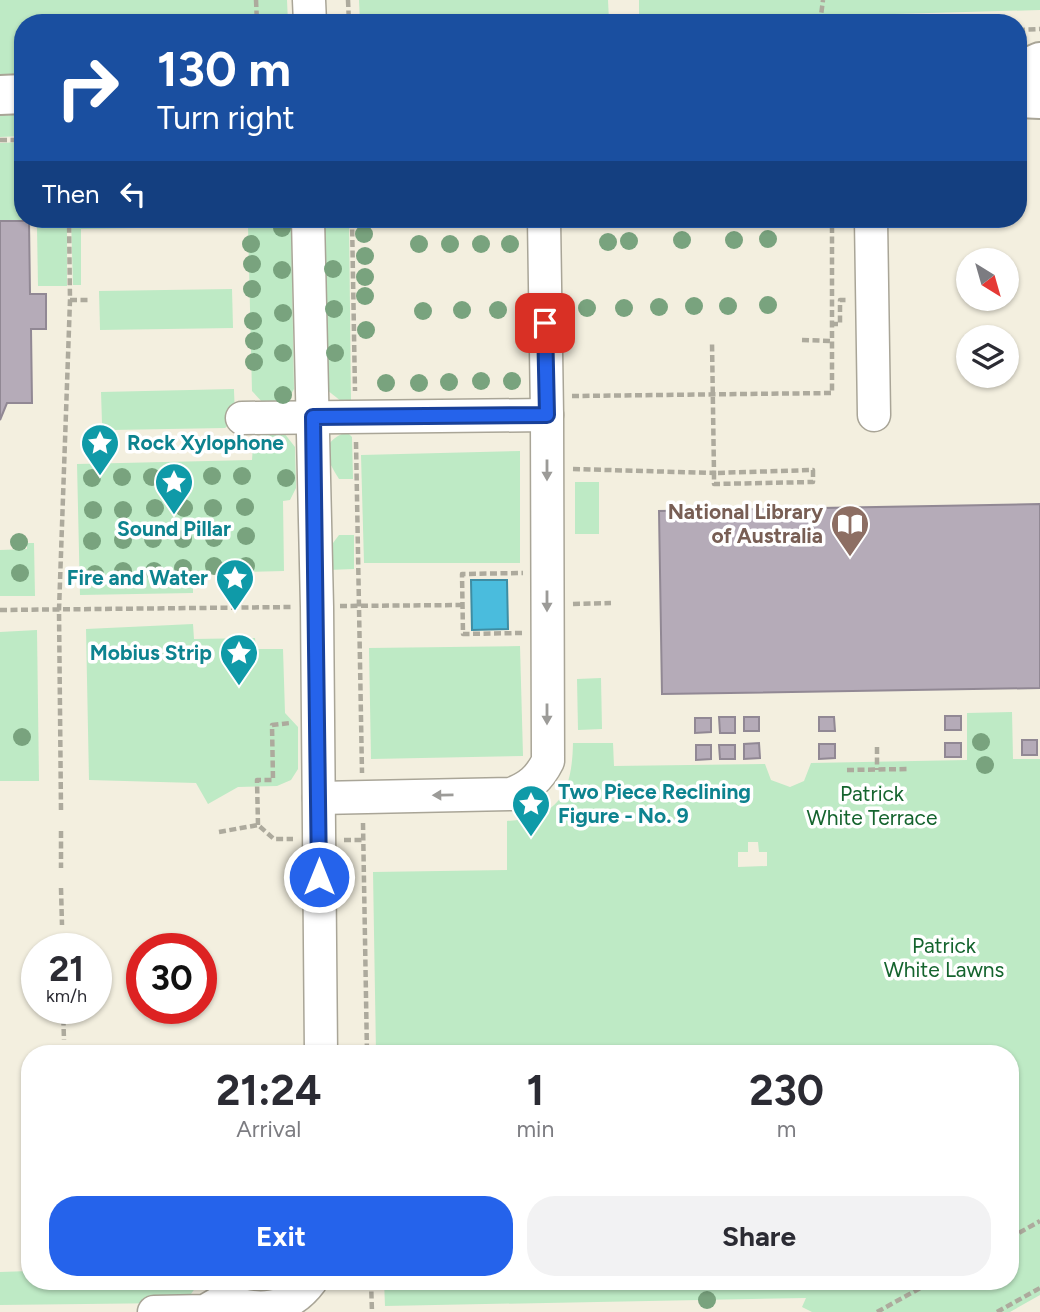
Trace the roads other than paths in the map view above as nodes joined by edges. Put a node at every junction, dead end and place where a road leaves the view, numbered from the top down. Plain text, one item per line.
1 (308, 228) edge
2 (544, 228) edge
3 (871, 228) edge
4 (547, 406) junction
5 (874, 415) dead end
6 (313, 417) junction
7 (242, 418) dead end
8 (319, 798) junction
9 (321, 1045) edge
10 (220, 1290) edge
11 (305, 1290) edge
12 (154, 1312) edge

1 - 6 street
2 - 4 street
3 - 5 street
4 - 6 street
4 -> 8 street
6 - 7 street
6 - 8 street
8 - 9 street
10 - 11 street
10 - 12 street

